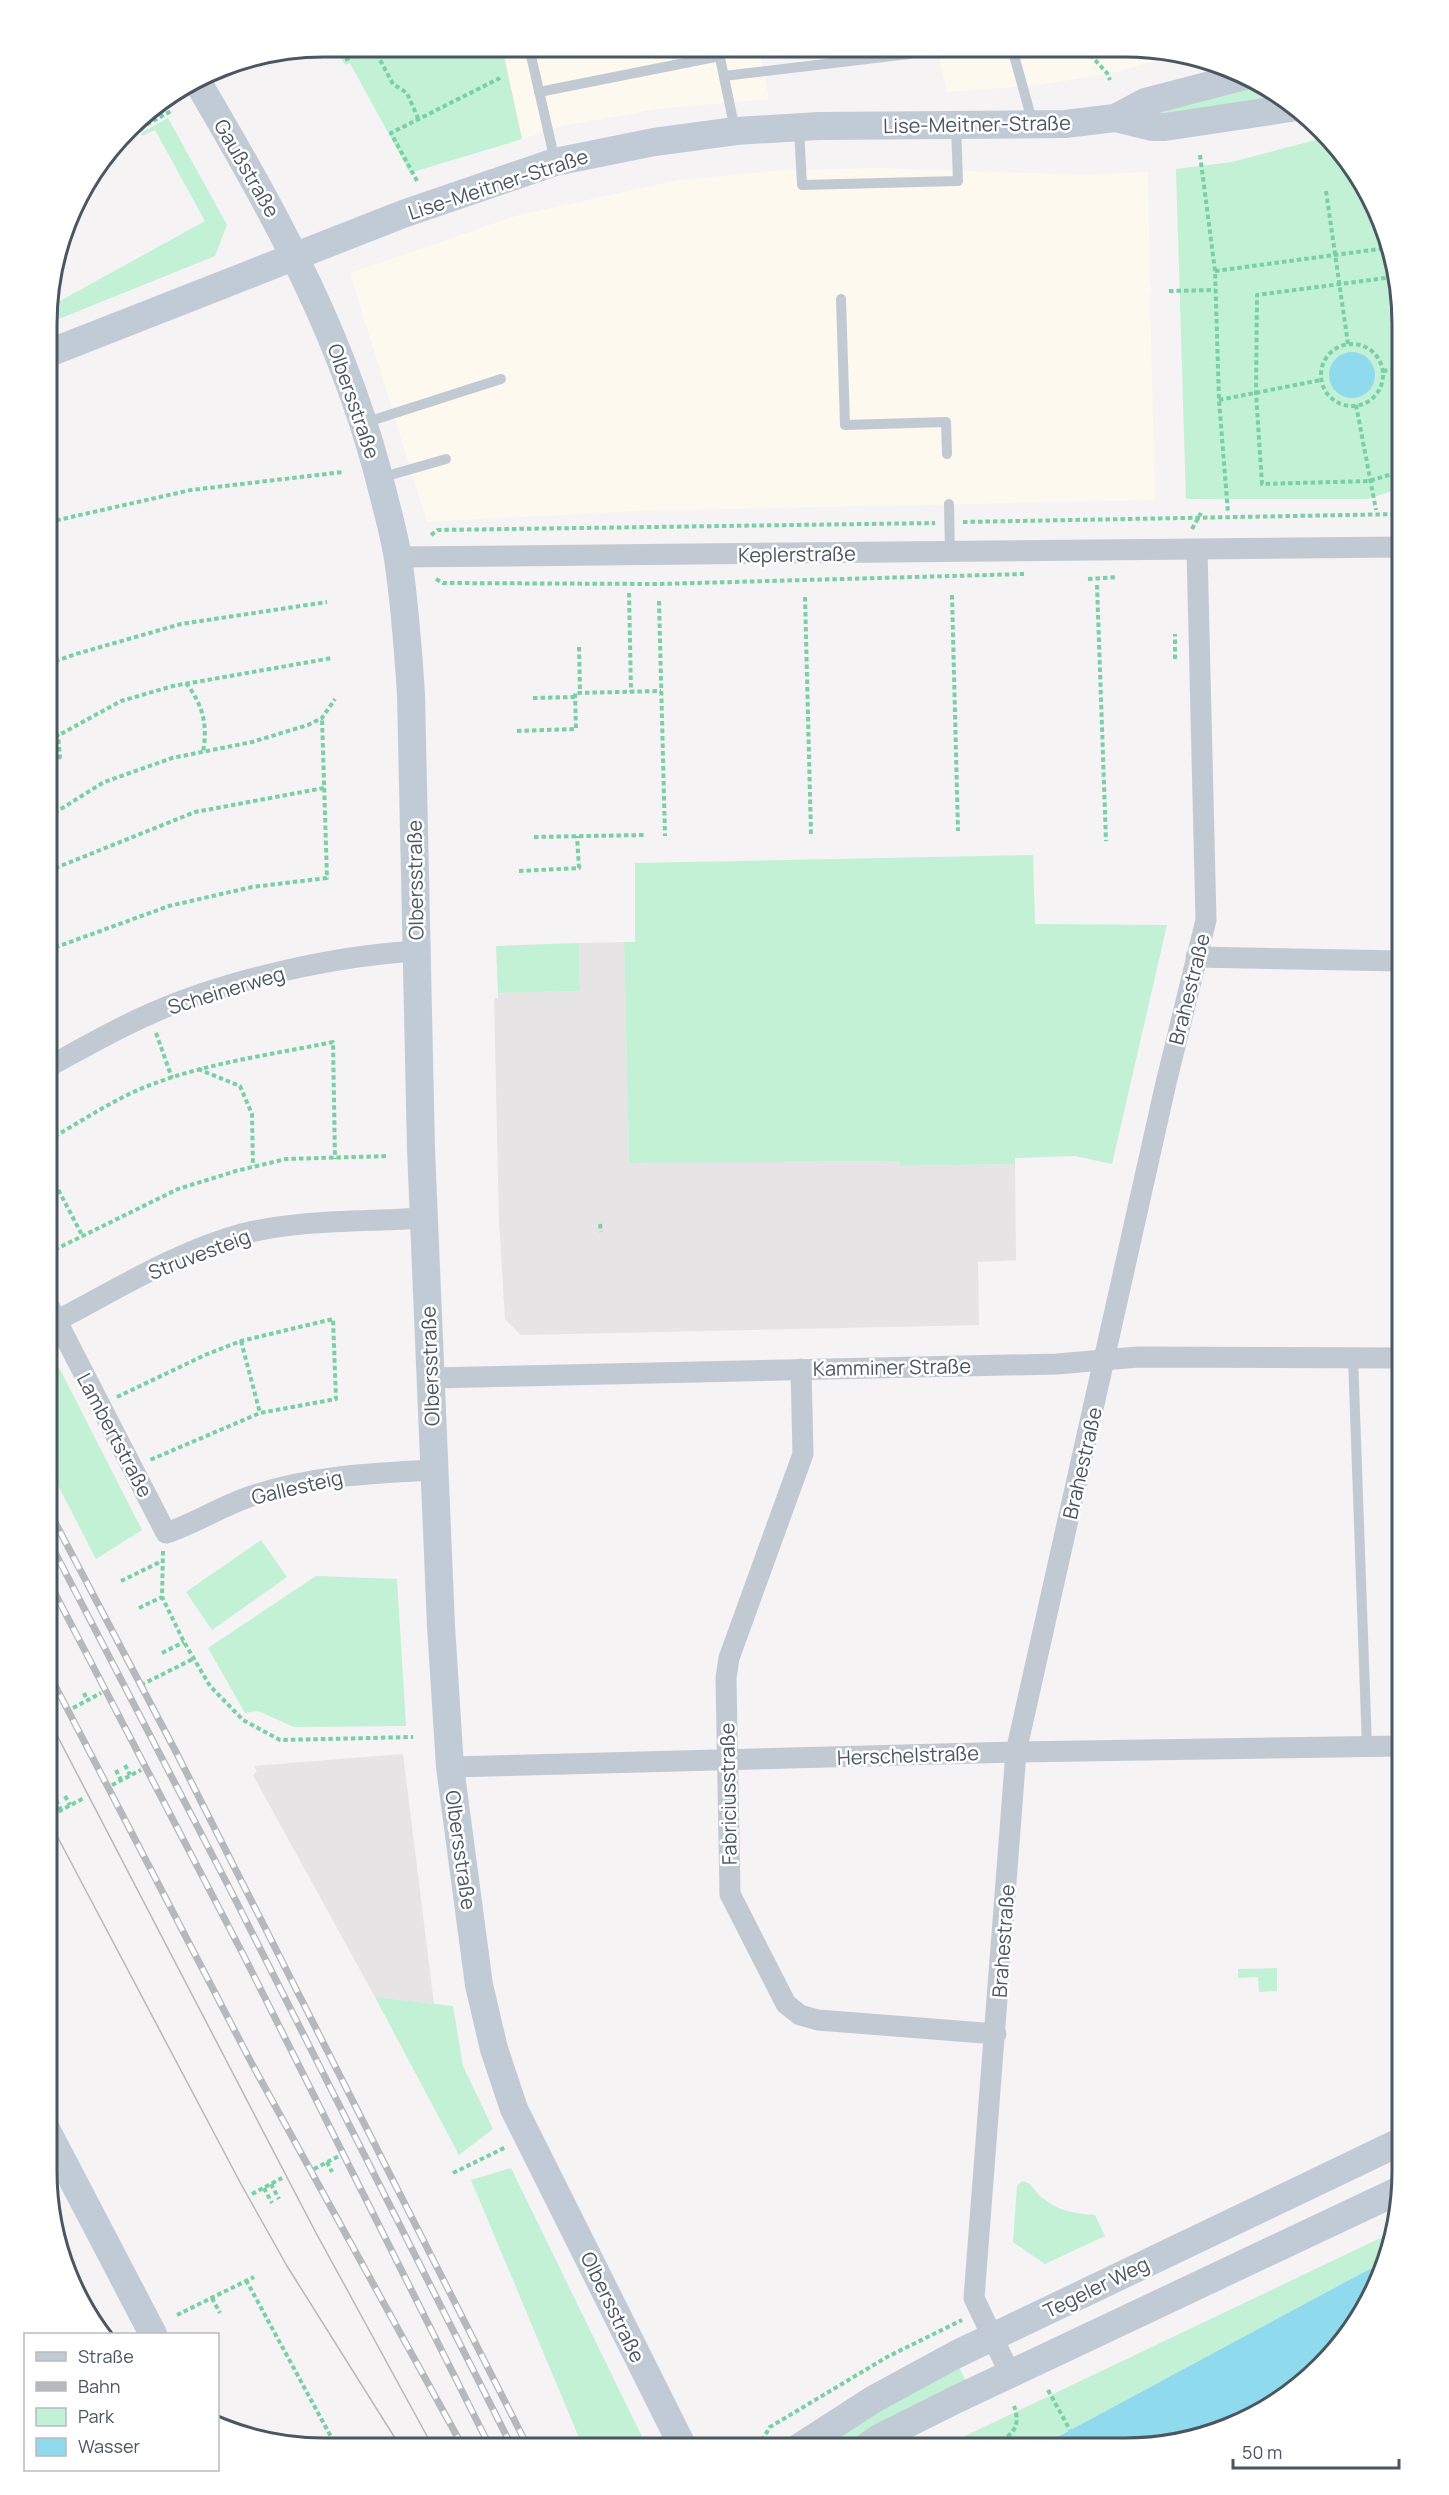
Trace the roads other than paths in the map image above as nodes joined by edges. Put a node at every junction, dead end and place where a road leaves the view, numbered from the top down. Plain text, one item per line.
1 (531, 57) edge
2 (696, 57) edge
3 (720, 57) edge
4 (884, 57) edge
5 (1014, 57) edge
6 (724, 76) junction
7 (1232, 80) edge
8 (200, 88) edge
9 (539, 92) junction
10 (1284, 109) edge
11 (1115, 117) junction
12 (956, 124) junction
13 (1033, 126) junction
14 (799, 127) junction
15 (735, 131) junction
16 (555, 162) junction
17 (295, 256) junction
18 (841, 299) dead end
19 (57, 350) edge
20 (501, 379) dead end
21 (363, 423) junction
22 (947, 454) dead end
23 (446, 459) dead end
24 (379, 478) junction
25 (949, 504) dead end
26 (1392, 547) edge
27 (1197, 550) junction
28 (950, 552) junction
29 (398, 557) junction
30 (416, 951) junction
31 (1196, 957) junction
32 (1392, 960) edge
33 (57, 1061) edge
34 (424, 1218) junction
35 (57, 1311) edge
36 (57, 1323) edge
37 (1353, 1357) junction
38 (1392, 1358) edge
39 (1105, 1359) junction
40 (801, 1369) junction
41 (431, 1378) junction
42 (435, 1470) junction
43 (166, 1533) joint
44 (1392, 1746) edge
45 (1367, 1747) junction
46 (1016, 1752) junction
47 (727, 1760) junction
48 (450, 1767) junction
49 (996, 2034) junction
50 (1392, 2146) edge
51 (57, 2159) edge
52 (1391, 2194) edge
53 (152, 2333) edge
54 (993, 2337) junction
55 (1010, 2374) junction
56 (679, 2438) edge
57 (814, 2438) edge
58 (883, 2438) edge

1 - 9 lane
2 - 9 lane
3 - 6 lane
4 - 6 lane
5 - 13 lane
6 - 15 lane
7 - 11 main road, Lise-Meitner-Straße
8 - 17 main road, Gaußstraße
9 - 16 lane
10 - 11 main road, Lise-Meitner-Straße
11 - 13 main road, Lise-Meitner-Straße
12 - 13 main road, Lise-Meitner-Straße
12 - 14 main road, Lise-Meitner-Straße
12 - 14 lane
14 - 15 main road, Lise-Meitner-Straße
15 - 16 main road, Lise-Meitner-Straße
16 - 17 main road, Lise-Meitner-Straße
17 - 19 main road, Lise-Meitner-Straße
17 - 21 main road, Olbersstraße
18 - 22 lane
20 - 21 lane
21 - 24 main road, Olbersstraße
23 - 24 lane
24 - 29 main road, Olbersstraße
25 - 28 lane
26 - 27 street, Keplerstraße
27 - 28 street, Keplerstraße
27 - 31 street, Brahestraße
28 - 29 street, Keplerstraße
29 - 30 main road, Olbersstraße
30 - 33 street, Scheinerweg
30 - 34 main road, Olbersstraße
31 - 32 street
31 - 39 street, Brahestraße
34 - 35 street, Struvesteig
34 - 41 main road, Olbersstraße
36 - 43 street, Lambertstraße
37 - 38 street, Kamminer Straße
37 - 39 street, Kamminer Straße
37 - 45 lane
39 - 40 street, Kamminer Straße
39 - 46 street, Brahestraße
40 - 41 street, Kamminer Straße
40 - 47 street, Fabriciusstraße
41 - 42 main road, Olbersstraße
42 - 43 street, Gallesteig
42 - 48 main road, Olbersstraße
44 - 45 street, Herschelstraße
45 - 46 street, Herschelstraße
46 - 47 street, Herschelstraße
46 - 49 street, Brahestraße
47 - 48 street, Herschelstraße
47 - 49 street, Fabriciusstraße
48 - 56 main road, Olbersstraße
49 - 54 street, Brahestraße
50 - 54 main road, Tegeler Weg
51 - 53 main road
52 - 55 main road, Tegeler Weg
54 - 55 street, Brahestraße
54 - 57 main road, Tegeler Weg
55 - 58 main road, Tegeler Weg

